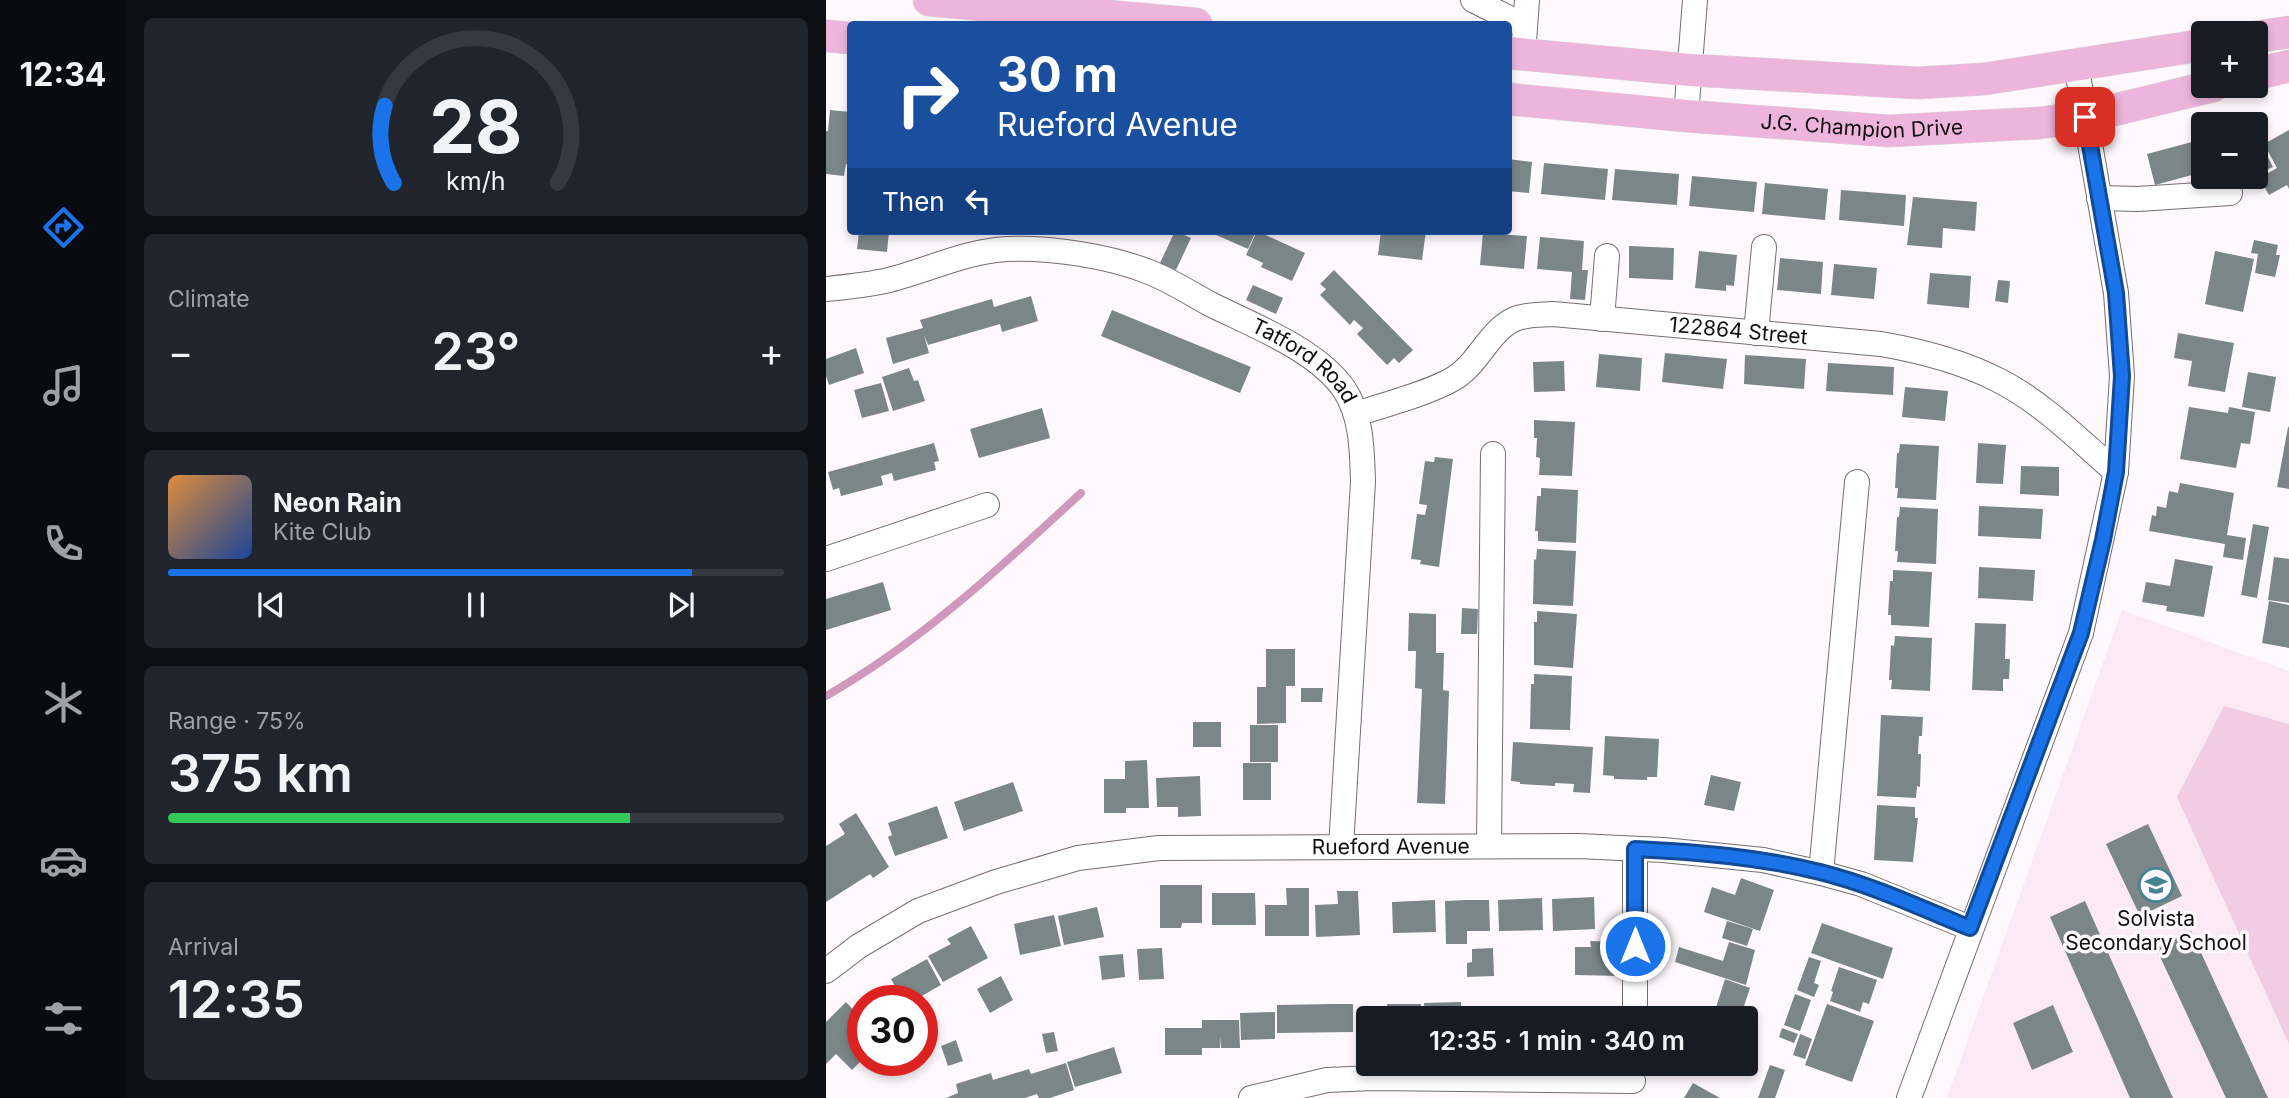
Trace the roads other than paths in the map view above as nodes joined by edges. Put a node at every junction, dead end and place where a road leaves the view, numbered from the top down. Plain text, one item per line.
1 (929, 0) edge
2 (1473, 0) edge
3 (1528, 0) edge
4 (1695, 0) edge
5 (1163, 21) edge
6 (1494, 21) edge
7 (2289, 32) edge
8 (2268, 35) edge
9 (826, 36) edge
10 (847, 38) edge
11 (1519, 45) edge
12 (2191, 47) edge
13 (2076, 64) junction
14 (2289, 66) edge
15 (1690, 70) junction
16 (2268, 71) edge
17 (2191, 92) edge
18 (1512, 99) edge
19 (1686, 116) junction
20 (2085, 117) junction
21 (2230, 193) dead end
22 (2099, 198) junction
23 (1763, 247) dead end
24 (1607, 256) dead end
25 (826, 289) edge
26 (1602, 319) junction
27 (1756, 333) junction
28 (1356, 414) junction
29 (1493, 454) dead end
30 (2116, 472) junction
31 (1857, 482) dead end
32 (987, 505) dead end
33 (826, 559) edge
34 (1489, 846) junction
35 (1340, 847) junction
36 (1635, 849) junction
37 (1821, 873) junction
38 (1970, 928) junction
39 (826, 971) edge
40 (1635, 1006) edge
41 (1632, 1081) edge
42 (1251, 1098) edge
43 (1909, 1098) edge

1 - 5 main road
2 - 6 street
3 - 11 street
4 - 15 street
7 - 8 main road
9 - 10 main road
11 - 15 main road, J.G. Champion Drive
12 - 13 main road, J.G. Champion Drive
13 - 15 main road, J.G. Champion Drive
13 - 20 street
14 - 16 main road
15 - 19 street
17 - 20 main road, J.G. Champion Drive
18 - 19 main road, J.G. Champion Drive
19 - 20 main road, J.G. Champion Drive
20 - 22 street
21 - 22 street
22 - 30 street
23 - 27 street
24 - 26 street
25 - 28 street, Tatford Road
26 - 27 street, 122864 Street
26 - 28 street, 122864 Street
27 - 30 street, 122864 Street
28 - 35 street, Tatford Road
29 - 34 street
30 - 38 street
31 - 37 street
32 - 33 street
34 - 35 street, Rueford Avenue
34 - 36 street, Rueford Avenue
35 - 39 street, Rueford Avenue
36 - 37 street, Rueford Avenue
36 - 40 street
37 - 38 street, Rueford Avenue
38 - 43 street
41 - 42 street

